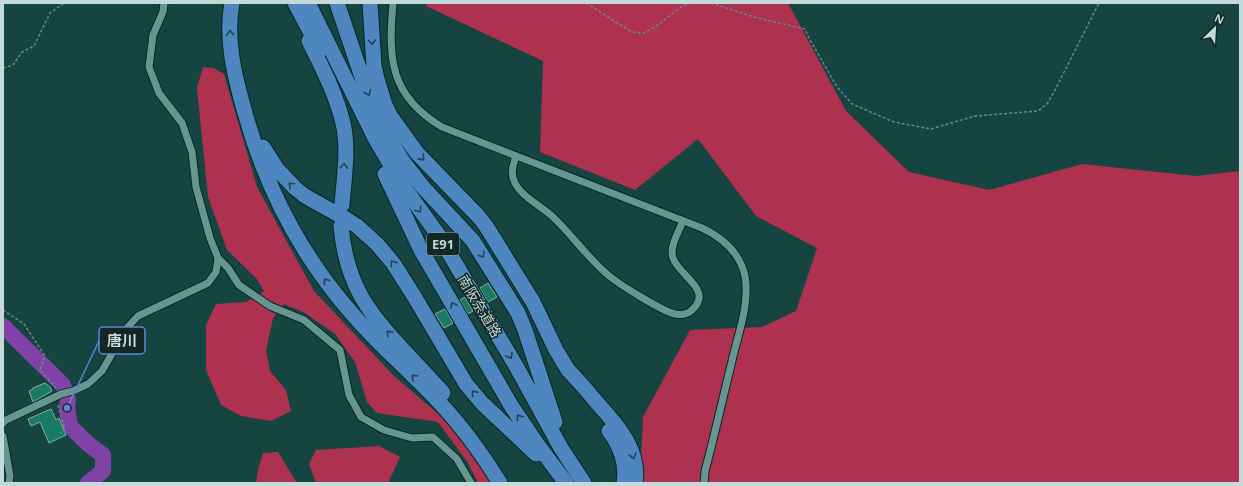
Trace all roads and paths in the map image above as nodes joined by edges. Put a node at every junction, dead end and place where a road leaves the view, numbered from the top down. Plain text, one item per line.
1 (64, 3) edge
2 (164, 3) edge
3 (232, 3) edge
4 (294, 3) edge
5 (308, 3) edge
6 (337, 3) edge
7 (370, 3) edge
8 (393, 3) edge
9 (586, 3) edge
10 (691, 3) edge
11 (711, 3) edge
12 (1099, 3) edge
13 (232, 55) junction
14 (3, 68) edge
15 (516, 156) junction
16 (422, 186) junction
17 (342, 205) dead end
18 (683, 221) junction
19 (341, 226) dead end
20 (218, 258) junction
21 (3, 310) edge
22 (58, 396) junction
23 (3, 423) edge
24 (60, 433) dead end
25 (3, 436) edge
26 (574, 469) junction
27 (564, 481) edge
28 (9, 483) edge
29 (471, 483) edge
30 (500, 483) edge
31 (510, 483) edge
32 (584, 483) edge
33 (624, 483) edge
34 (635, 483) edge
35 (704, 483) edge

1 - 14 path
2 - 20 street
13 -> 3 highway
17 -> 4 highway
27 -> 4 highway, 南阪奈道路 / E91
5 -> 26 highway, 南阪奈道路 / E91
6 -> 16 highway
7 -> 34 highway
8 - 15 street
9 - 10 path
11 - 12 path
27 -> 13 highway, E91
30 -> 13 highway
15 - 18 street
15 - 18 street
16 -> 26 highway
16 - 33 highway
18 - 35 street
31 -> 19 highway
20 - 22 street
20 - 29 street
21 - 22 path
22 - 23 street
22 - 24 path
25 - 28 street
26 - 32 highway, 南阪奈道路 / E91

